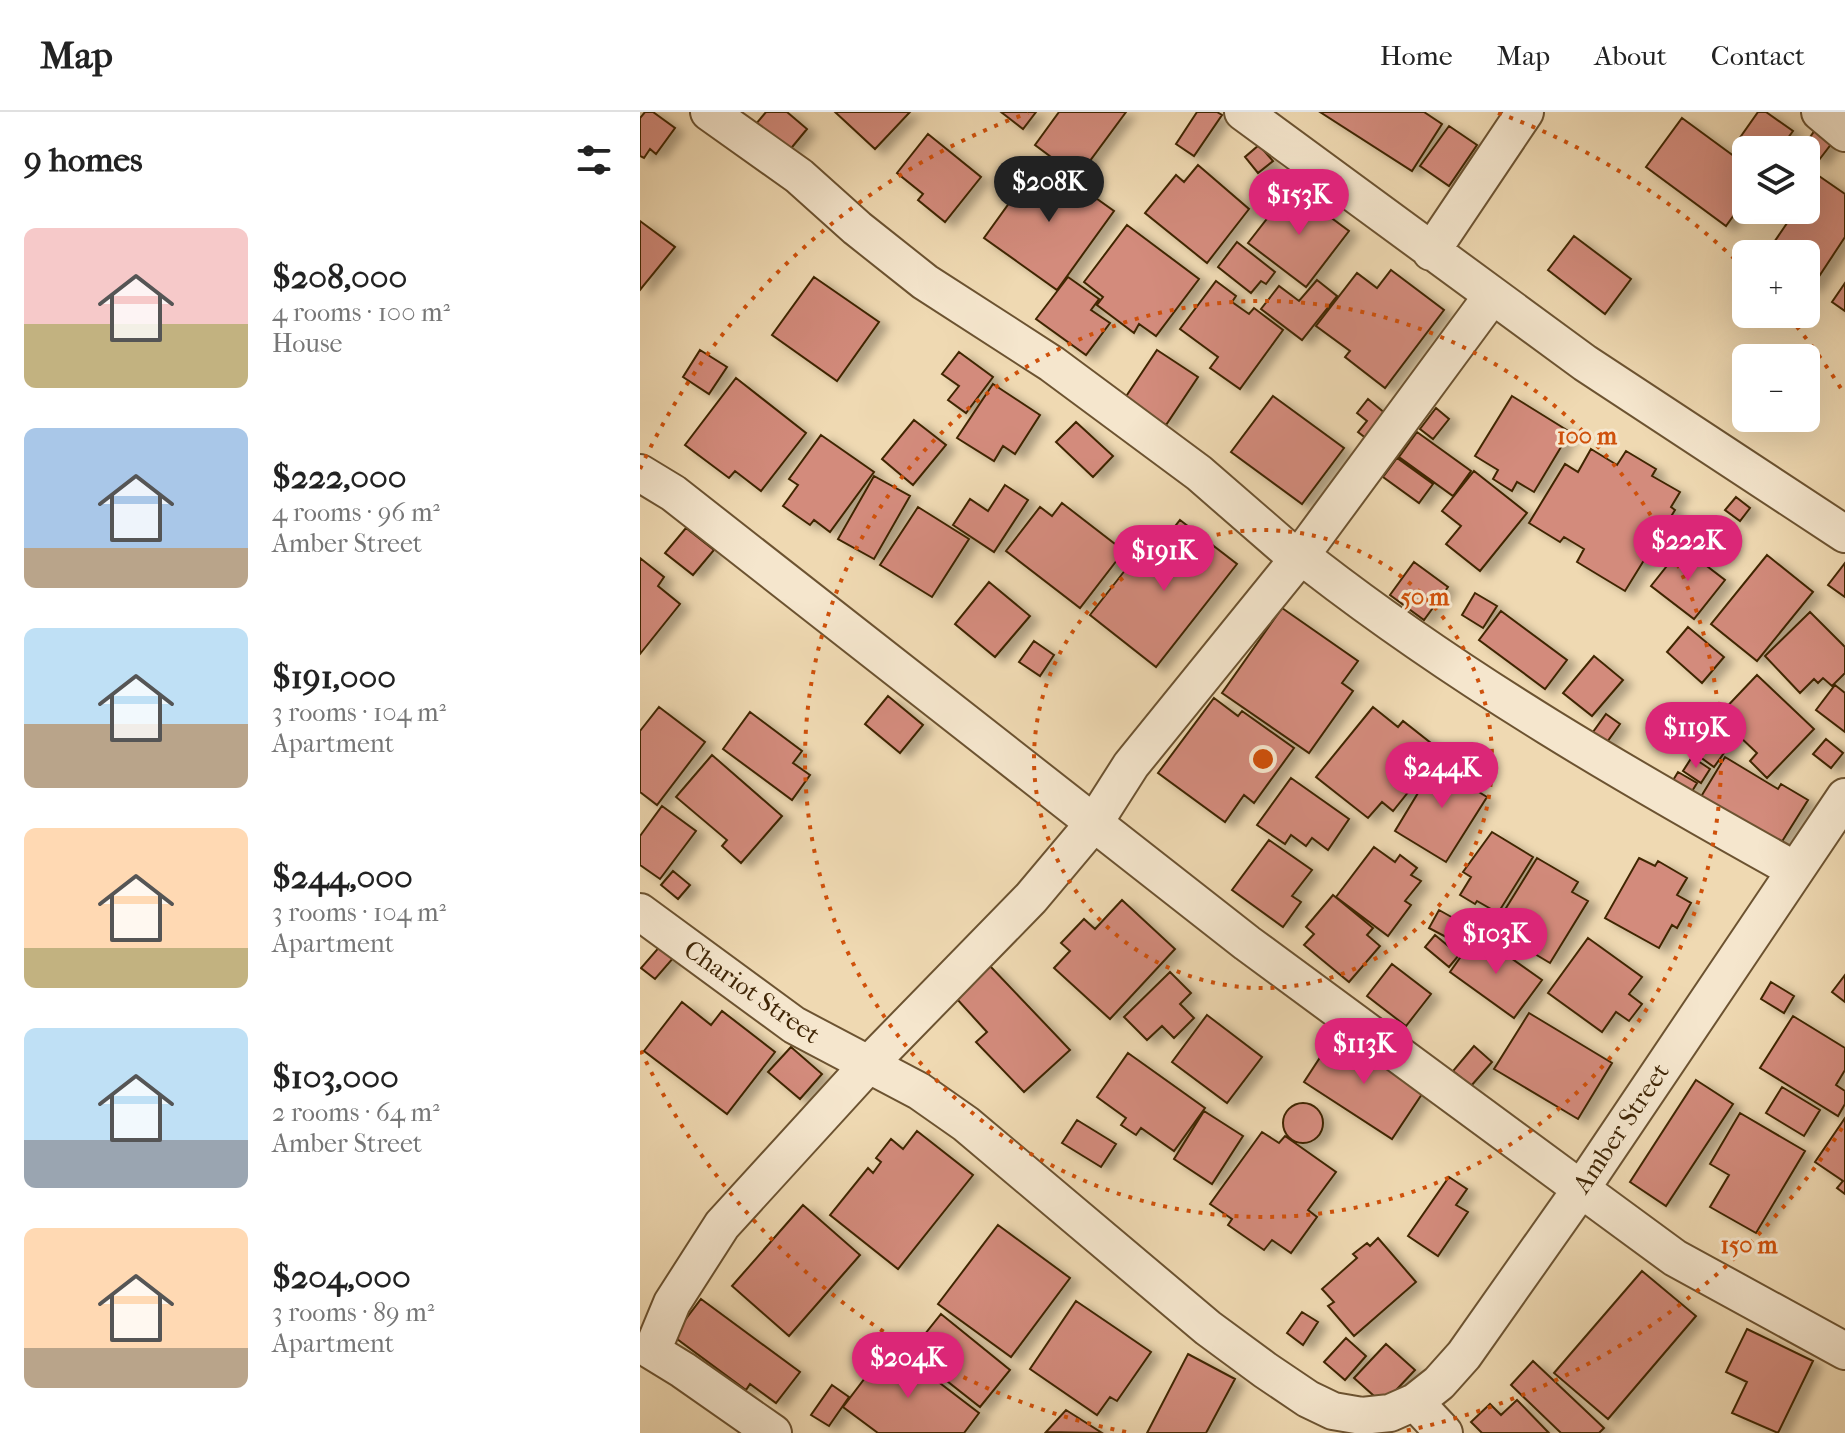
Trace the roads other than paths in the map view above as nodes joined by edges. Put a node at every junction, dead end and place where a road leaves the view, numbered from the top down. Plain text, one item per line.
1 (709, 112) edge
2 (1243, 112) edge
3 (1525, 112) edge
4 (1820, 112) edge
5 (1845, 133) edge
6 (1431, 252) junction
7 (1492, 296) junction
8 (640, 473) edge
9 (1845, 534) edge
10 (1298, 559) junction
11 (1845, 797) edge
12 (1094, 823) junction
13 (1833, 837) edge
14 (1795, 870) junction
15 (640, 912) edge
16 (869, 1064) junction
17 (1581, 1189) junction
18 (646, 1349) edge
19 (1845, 1351) edge
20 (1415, 1402) junction
21 (1362, 1416) joint
22 (773, 1433) edge
23 (1444, 1433) edge

1 - 10 street
2 - 6 street
3 - 6 street
4 - 5 street
6 - 7 street
7 - 9 street
7 - 10 street
8 - 12 street
10 - 12 street
10 - 14 street
11 - 13 street, Amber Street
12 - 16 street
12 - 17 street
13 - 14 street, Amber Street
14 - 17 street, Amber Street
15 - 16 street, Chariot Street
16 - 18 street
16 - 21 street, Chariot Street
17 - 19 street
17 - 20 street, Amber Street
18 - 22 street
20 - 21 street, Amber Street
20 - 23 street

